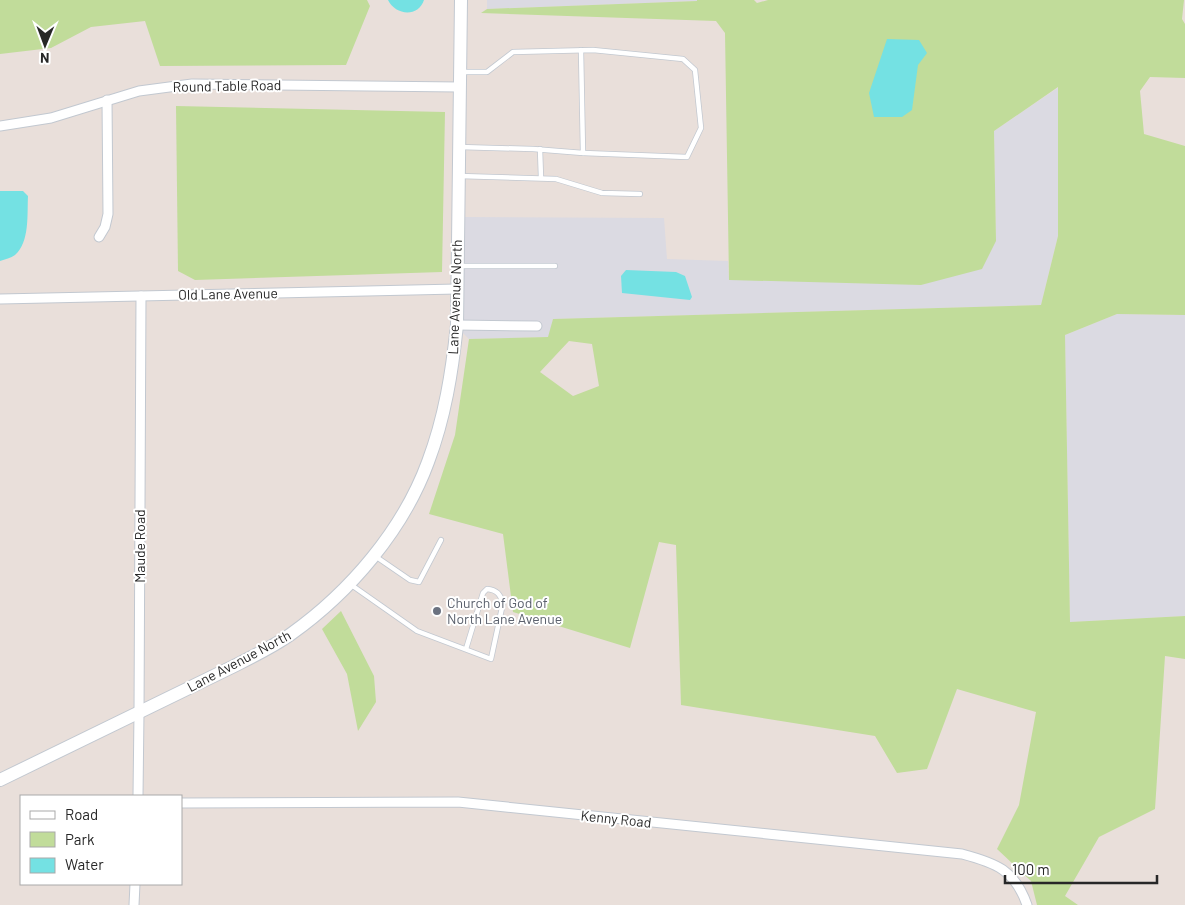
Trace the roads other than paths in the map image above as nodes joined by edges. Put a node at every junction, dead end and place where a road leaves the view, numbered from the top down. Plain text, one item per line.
1 (461, 0) edge
2 (581, 50) junction
3 (459, 72) junction
4 (459, 88) junction
5 (107, 100) junction
6 (0, 126) edge
7 (458, 147) junction
8 (540, 149) junction
9 (583, 153) junction
10 (458, 176) junction
11 (541, 178) junction
12 (640, 194) dead end
13 (99, 237) dead end
14 (457, 266) junction
15 (555, 266) dead end
16 (457, 289) junction
17 (141, 296) junction
18 (0, 299) edge
19 (457, 325) junction
20 (537, 326) dead end
21 (442, 540) dead end
22 (374, 555) junction
23 (349, 584) junction
24 (466, 650) junction
25 (139, 713) junction
26 (0, 780) edge
27 (138, 795) edge
28 (182, 804) edge
29 (135, 885) edge
30 (134, 905) edge
31 (1027, 905) edge

1 - 3 main road, Lane Avenue North
2 - 3 lane
2 - 9 lane
2 - 9 lane
3 - 4 main road, Lane Avenue North
4 - 5 street, Round Table Road
4 - 7 main road, Lane Avenue North
5 - 6 street, Round Table Road
5 - 13 street
7 - 8 lane
7 - 10 main road, Lane Avenue North
8 - 9 lane
8 - 11 lane
10 - 11 lane
10 - 14 main road, Lane Avenue North
11 - 12 lane
14 - 15 lane
14 - 16 main road, Lane Avenue North
16 - 17 street, Old Lane Avenue
16 - 19 main road, Lane Avenue North
17 - 18 street, Old Lane Avenue
17 - 25 street, Maude Road
19 - 20 street
19 - 22 main road, Lane Avenue North
21 - 22 lane
22 - 23 main road, Lane Avenue North
23 - 24 lane
23 - 25 main road, Lane Avenue North
24 - 24 lane
25 - 26 main road, Lane Avenue North
25 - 27 street, Maude Road
28 - 31 street, Kenny Road
29 - 30 street

